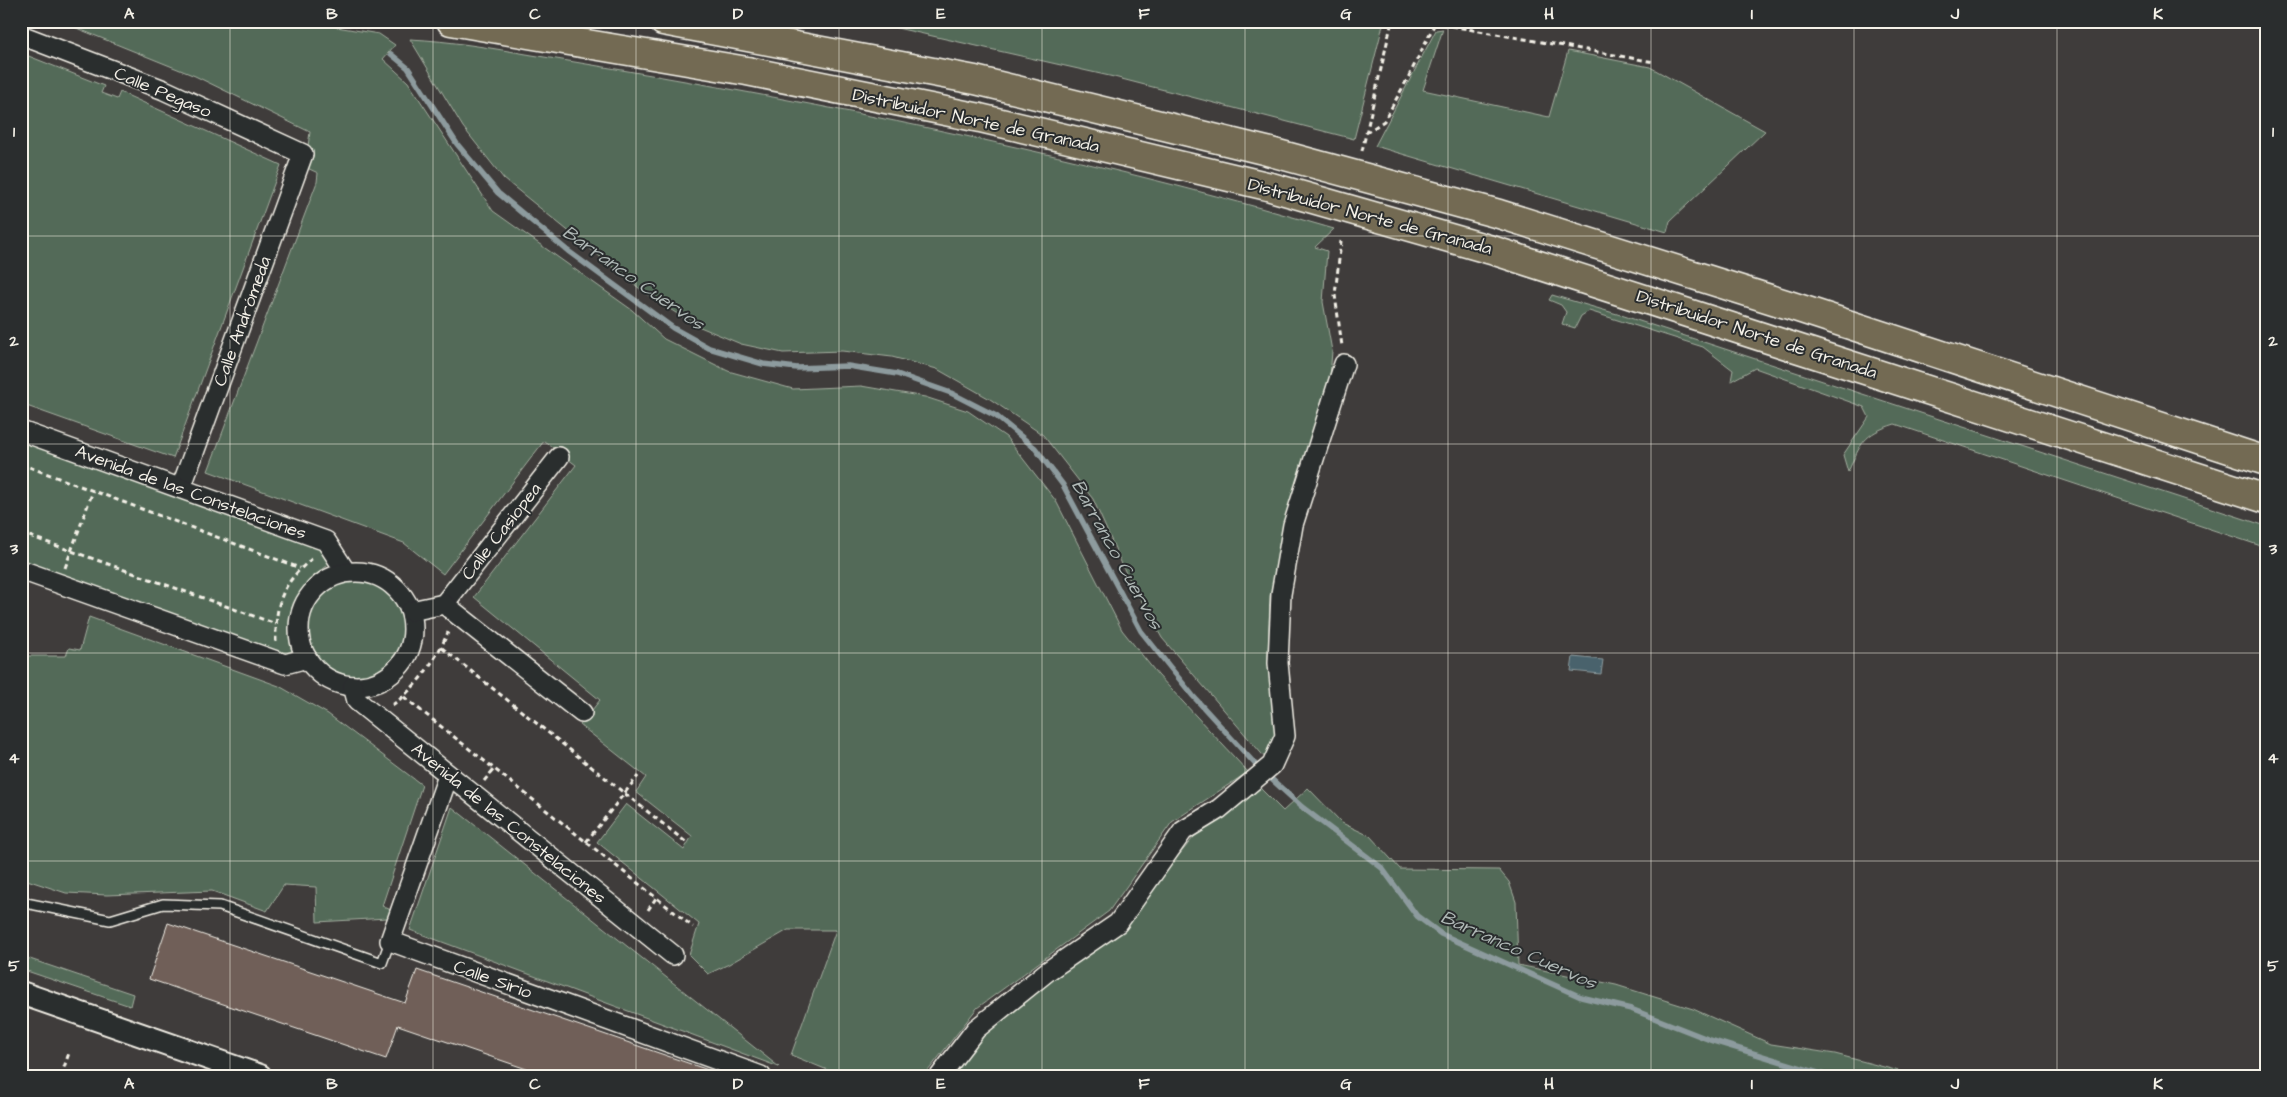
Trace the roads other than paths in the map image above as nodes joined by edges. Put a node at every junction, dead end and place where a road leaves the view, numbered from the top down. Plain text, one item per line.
1 (451, 21) edge
2 (663, 21) edge
3 (21, 34) edge
4 (303, 154) joint
5 (1344, 364) road end
6 (21, 431) edge
7 (559, 457) dead end
8 (2266, 460) edge
9 (180, 488) junction
10 (2266, 499) edge
11 (21, 570) edge
12 (346, 572) junction
13 (444, 604) junction
14 (411, 611) junction
15 (307, 658) junction
16 (353, 686) junction
17 (582, 713) dead end
18 (448, 776) junction
19 (21, 902) edge
20 (390, 941) junction
21 (673, 955) dead end
22 (24, 997) edge
23 (260, 1076) edge
24 (761, 1076) edge
25 (940, 1076) edge

1 - 10 main road, Distribuidor Norte de Granada
2 - 8 main road, Distribuidor Norte de Granada
3 - 4 street, Calle Pegaso
4 - 9 street, Calle Andrómeda
5 - 25 street
6 - 9 street, Avenida de las Constelaciones
7 - 13 street, Calle Casiopea
9 - 12 street, Avenida de las Constelaciones
11 - 15 street
12 - 14 street
12 - 15 street
13 - 14 street
13 - 17 street
14 - 16 street
15 - 16 street
16 - 18 street, Avenida de las Constelaciones
18 - 20 street
18 - 21 street, Avenida de las Constelaciones
19 - 20 lane
20 - 24 street, Calle Sirio
22 - 23 street

